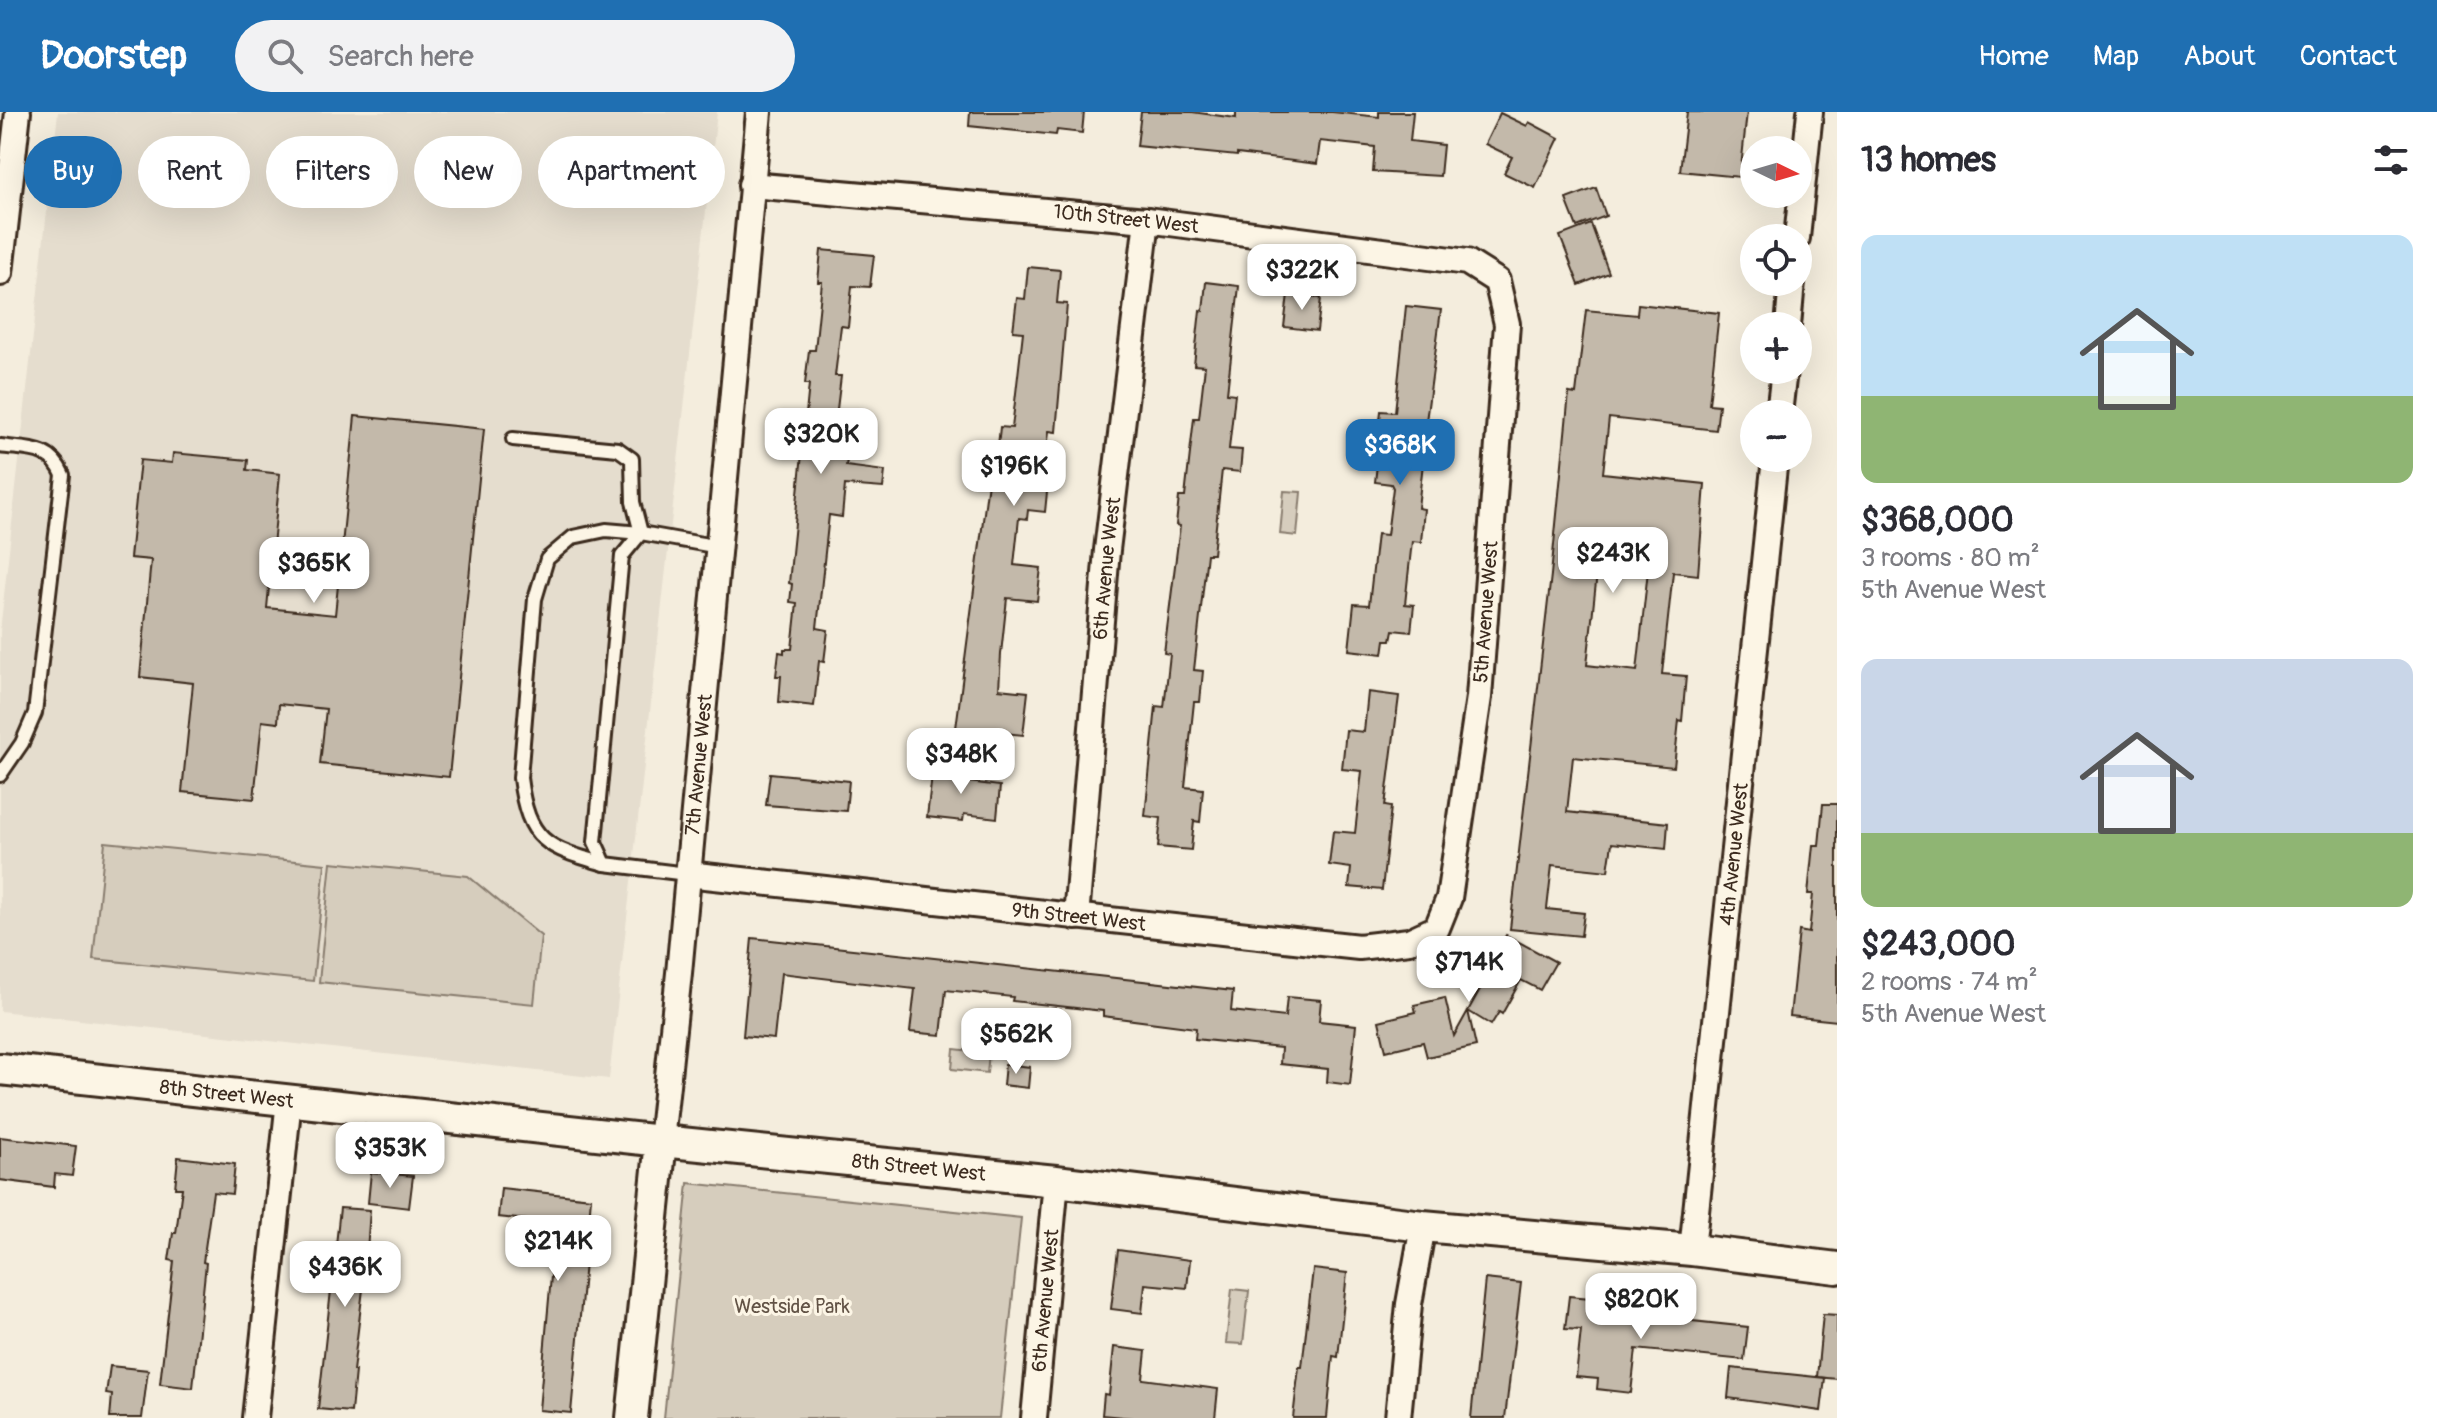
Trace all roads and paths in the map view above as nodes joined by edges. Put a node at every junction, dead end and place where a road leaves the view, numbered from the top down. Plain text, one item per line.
1 (759, 112) edge
2 (1810, 112) edge
3 (12, 117) edge
4 (751, 185) junction
5 (1147, 220) junction
6 (1798, 224) edge
7 (0, 273) edge
8 (1507, 324) joint
9 (513, 439) dead end
10 (0, 446) edge
11 (1774, 472) edge
12 (641, 533) junction
13 (719, 547) junction
14 (0, 775) edge
15 (605, 864) junction
16 (687, 874) junction
17 (1449, 898) joint
18 (1076, 917) junction
19 (0, 1069) edge
20 (289, 1100) junction
21 (661, 1141) junction
22 (1056, 1181) junction
23 (1423, 1226) junction
24 (1692, 1250) junction
25 (1837, 1268) edge
26 (255, 1418) edge
27 (632, 1418) edge
28 (1034, 1418) edge
29 (1398, 1418) edge

1 - 4 street, 7th Avenue West
2 - 6 street
3 - 7 street
4 - 5 street, 10th Street West
4 - 13 street, 7th Avenue West
5 - 8 street, 10th Street West
5 - 18 street, 6th Avenue West
8 - 17 street, 5th Avenue West
9 - 12 lane
10 - 14 lane
11 - 24 street, 4th Avenue West
12 - 13 lane
12 - 15 lane
12 - 15 lane
13 - 16 street, 7th Avenue West
15 - 16 lane
16 - 18 street, 9th Street West
16 - 21 street, 7th Avenue West
17 - 18 street, 9th Street West
19 - 20 street, 8th Street West
20 - 21 street, 8th Street West
20 - 26 street
21 - 22 street, 8th Street West
21 - 27 street, 7th Avenue West
22 - 23 street, 8th Street West
22 - 28 street, 6th Avenue West
23 - 24 street, 8th Street West
23 - 29 street
24 - 25 street, 8th Street West

